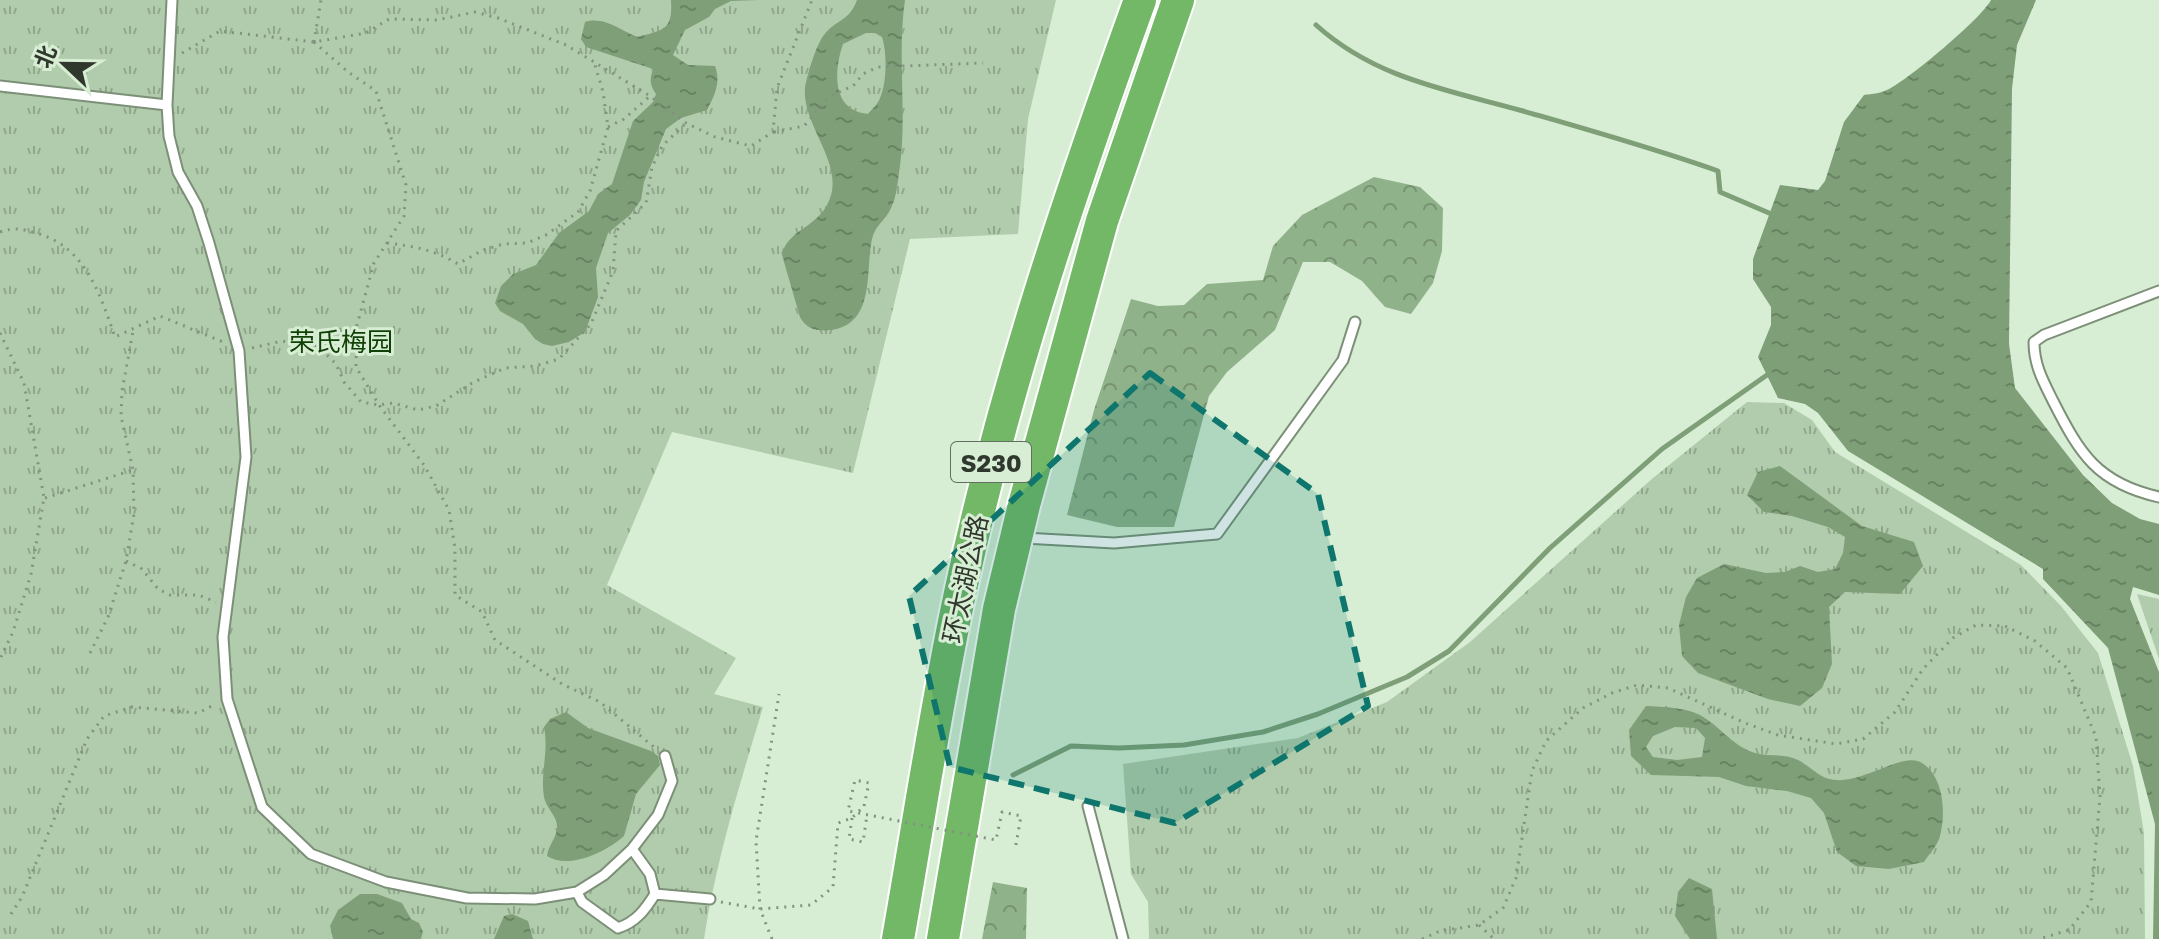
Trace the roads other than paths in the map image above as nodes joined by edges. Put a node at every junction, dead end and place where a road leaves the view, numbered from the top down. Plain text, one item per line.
1 (172, 0) edge
2 (1140, 0) edge
3 (1178, 0) edge
4 (0, 86) edge
5 (167, 105) junction
6 (2159, 291) edge
7 (1355, 322) dead end
8 (2159, 497) edge
9 (1016, 538) junction
10 (665, 756) road end
11 (1088, 806) dead end
12 (632, 849) junction
13 (577, 892) junction
14 (655, 894) junction
15 (710, 899) road end
16 (898, 939) edge
17 (943, 939) edge
18 (1123, 939) edge

1 - 5 lane
2 - 16 highway, 环太湖公路 / S230
3 - 9 highway, 环太湖公路 / S230
4 - 5 lane
5 - 13 lane
6 - 8 lane
7 - 9 lane
9 - 17 highway, 环太湖公路 / S230
10 - 12 lane
11 - 18 lane
12 - 13 lane
12 - 14 lane
13 - 14 lane
14 - 15 lane

